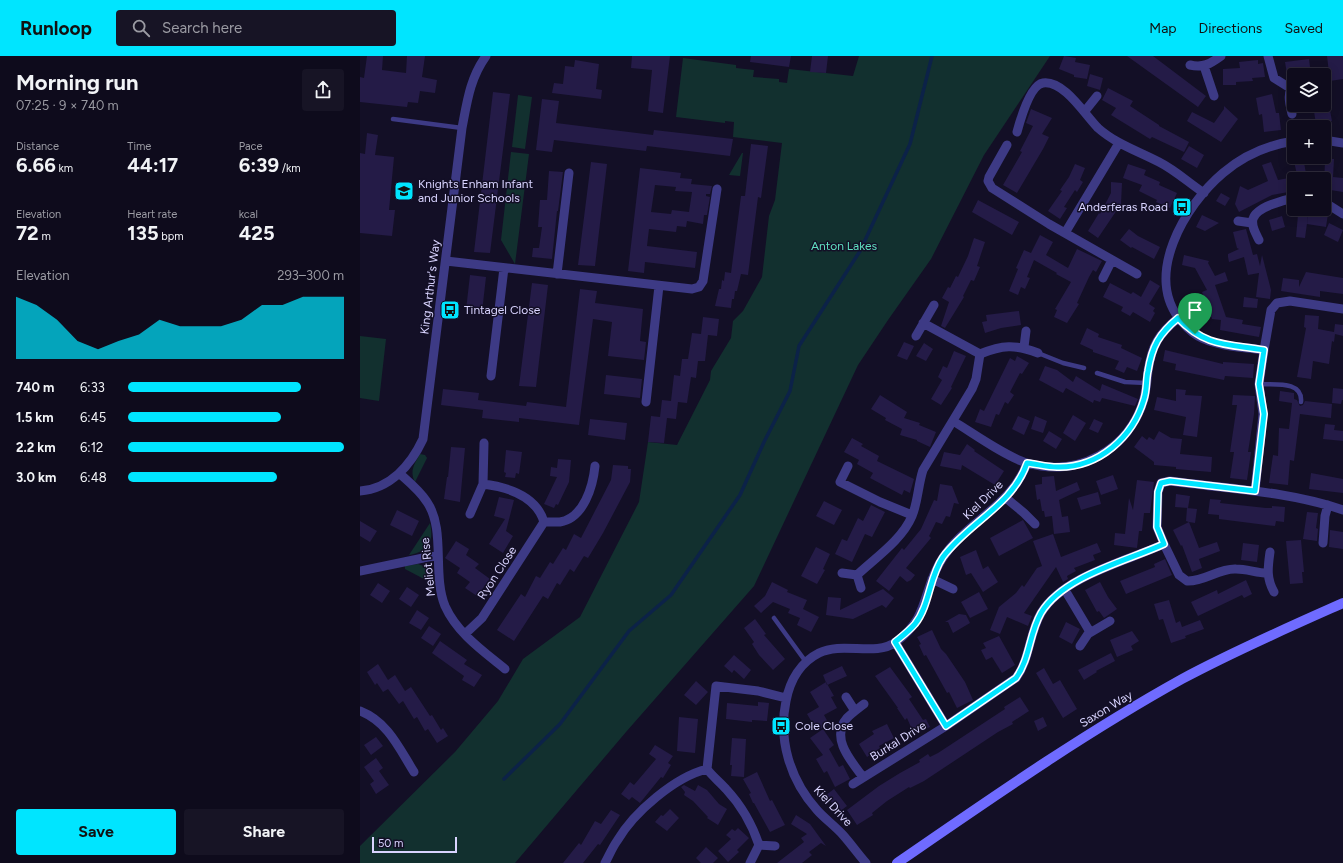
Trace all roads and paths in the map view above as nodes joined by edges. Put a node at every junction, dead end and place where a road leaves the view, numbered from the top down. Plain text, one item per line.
1 (486, 56) edge
2 (1221, 56) edge
3 (1268, 56) edge
4 (1190, 65) dead end
5 (1204, 66) junction
6 (1287, 84) edge
7 (1097, 96) dead end
8 (1214, 96) dead end
9 (1085, 111) junction
10 (393, 119) dead end
11 (462, 128) junction
12 (1017, 132) dead end
13 (1331, 141) edge
14 (1119, 143) junction
15 (1287, 143) edge
16 (1343, 143) edge
17 (1007, 145) dead end
18 (569, 173) dead end
19 (717, 189) dead end
20 (1204, 193) junction
21 (1287, 200) edge
22 (1331, 206) edge
23 (1343, 214) edge
24 (1238, 221) dead end
25 (1252, 223) junction
26 (1065, 233) junction
27 (1259, 240) dead end
28 (1112, 260) junction
29 (446, 262) junction
30 (504, 268) junction
31 (557, 274) junction
32 (1137, 274) dead end
33 (1102, 278) dead end
34 (659, 286) junction
35 (934, 305) dead end
36 (1343, 309) edge
37 (1178, 318) junction
38 (923, 323) junction
39 (1026, 331) dead end
40 (916, 336) dead end
41 (1024, 347) junction
42 (1264, 350) junction
43 (1038, 352) joint
44 (980, 354) junction
45 (1084, 368) dead end
46 (1097, 373) dead end
47 (491, 376) dead end
48 (1147, 383) junction
49 (1259, 384) junction
50 (646, 402) dead end
51 (1301, 402) dead end
52 (953, 421) junction
53 (484, 443) dead end
54 (1027, 463) junction
55 (595, 466) dead end
56 (848, 466) dead end
57 (400, 474) junction
58 (483, 484) junction
59 (1255, 491) junction
60 (360, 492) edge
61 (1006, 498) junction
62 (1328, 505) junction
63 (1343, 510) edge
64 (470, 514) dead end
65 (912, 515) junction
66 (544, 522) junction
67 (1035, 524) dead end
68 (1323, 543) dead end
69 (1164, 544) junction
70 (1270, 552) dead end
71 (438, 556) junction
72 (360, 571) edge
73 (842, 573) dead end
74 (1268, 573) junction
75 (857, 575) junction
76 (932, 579) junction
77 (861, 588) dead end
78 (953, 589) dead end
79 (1065, 590) junction
80 (1274, 592) dead end
81 (1343, 603) edge
82 (774, 618) dead end
83 (1110, 621) dead end
84 (1090, 632) junction
85 (465, 634) junction
86 (895, 642) junction
87 (1080, 646) dead end
88 (806, 662) junction
89 (506, 669) dead end
90 (846, 697) dead end
91 (786, 698) junction
92 (864, 704) dead end
93 (360, 711) edge
94 (855, 711) junction
95 (946, 726) junction
96 (707, 768) junction
97 (414, 772) dead end
98 (863, 777) junction
99 (853, 784) dead end
100 (759, 844) junction
101 (775, 846) dead end
102 (605, 863) edge
103 (750, 863) edge
104 (866, 863) edge
105 (897, 863) edge

1 - 11 street, King Arthur's Way
2 - 5 street
3 - 6 street
4 - 5 street
5 - 8 street
7 - 9 street
9 - 12 street
9 - 14 street
10 - 11 lane
11 - 29 street, King Arthur's Way
13 - 16 street
14 - 20 street
14 - 26 street
15 - 20 street
17 - 26 street
18 - 31 street
19 - 34 street
20 - 37 street
21 - 25 street
22 - 23 street
24 - 25 street
25 - 27 street
26 - 28 street
28 - 32 street
28 - 33 street
29 - 30 street
29 - 57 street, King Arthur's Way
30 - 31 street
30 - 47 street
31 - 34 street
34 - 50 street
35 - 38 street
36 - 42 street
37 - 42 street
37 - 48 street
38 - 40 street
38 - 44 street
39 - 41 street
41 - 43 street
41 - 44 street
42 - 49 street
43 - 45 lane
44 - 52 street
46 - 48 lane
48 - 54 street
49 - 51 lane
49 - 59 street
52 - 54 street
52 - 65 street
53 - 58 street
54 - 61 street, Kiel Drive
55 - 66 street
56 - 65 street
57 - 60 street, King Arthur's Way
57 - 71 street, Meliot Rise
58 - 64 street
58 - 66 street
59 - 62 street
59 - 69 street
61 - 67 street
61 - 76 street, Kiel Drive
62 - 63 street
62 - 68 street
65 - 75 street
66 - 85 street, Ryon Close
69 - 74 street
69 - 79 street, Burkal Drive
70 - 74 street
71 - 72 street
71 - 85 street, Meliot Rise
73 - 75 street
74 - 80 street
75 - 77 street
76 - 78 street
76 - 86 street, Kiel Drive
79 - 84 street
79 - 95 street, Burkal Drive
81 - 105 street, Saxon Way
82 - 88 lane
83 - 84 street
84 - 87 street
85 - 89 street, Meliot Rise
86 - 88 street, Kiel Drive
86 - 95 street
88 - 91 street, Kiel Drive
90 - 94 street
91 - 96 street
91 - 104 street, Kiel Drive
92 - 94 street, Burkal Drive
93 - 97 street
94 - 98 street, Burkal Drive
95 - 98 street, Burkal Drive
96 - 100 street
96 - 102 street
98 - 99 street, Burkal Drive
100 - 101 street
100 - 103 street

